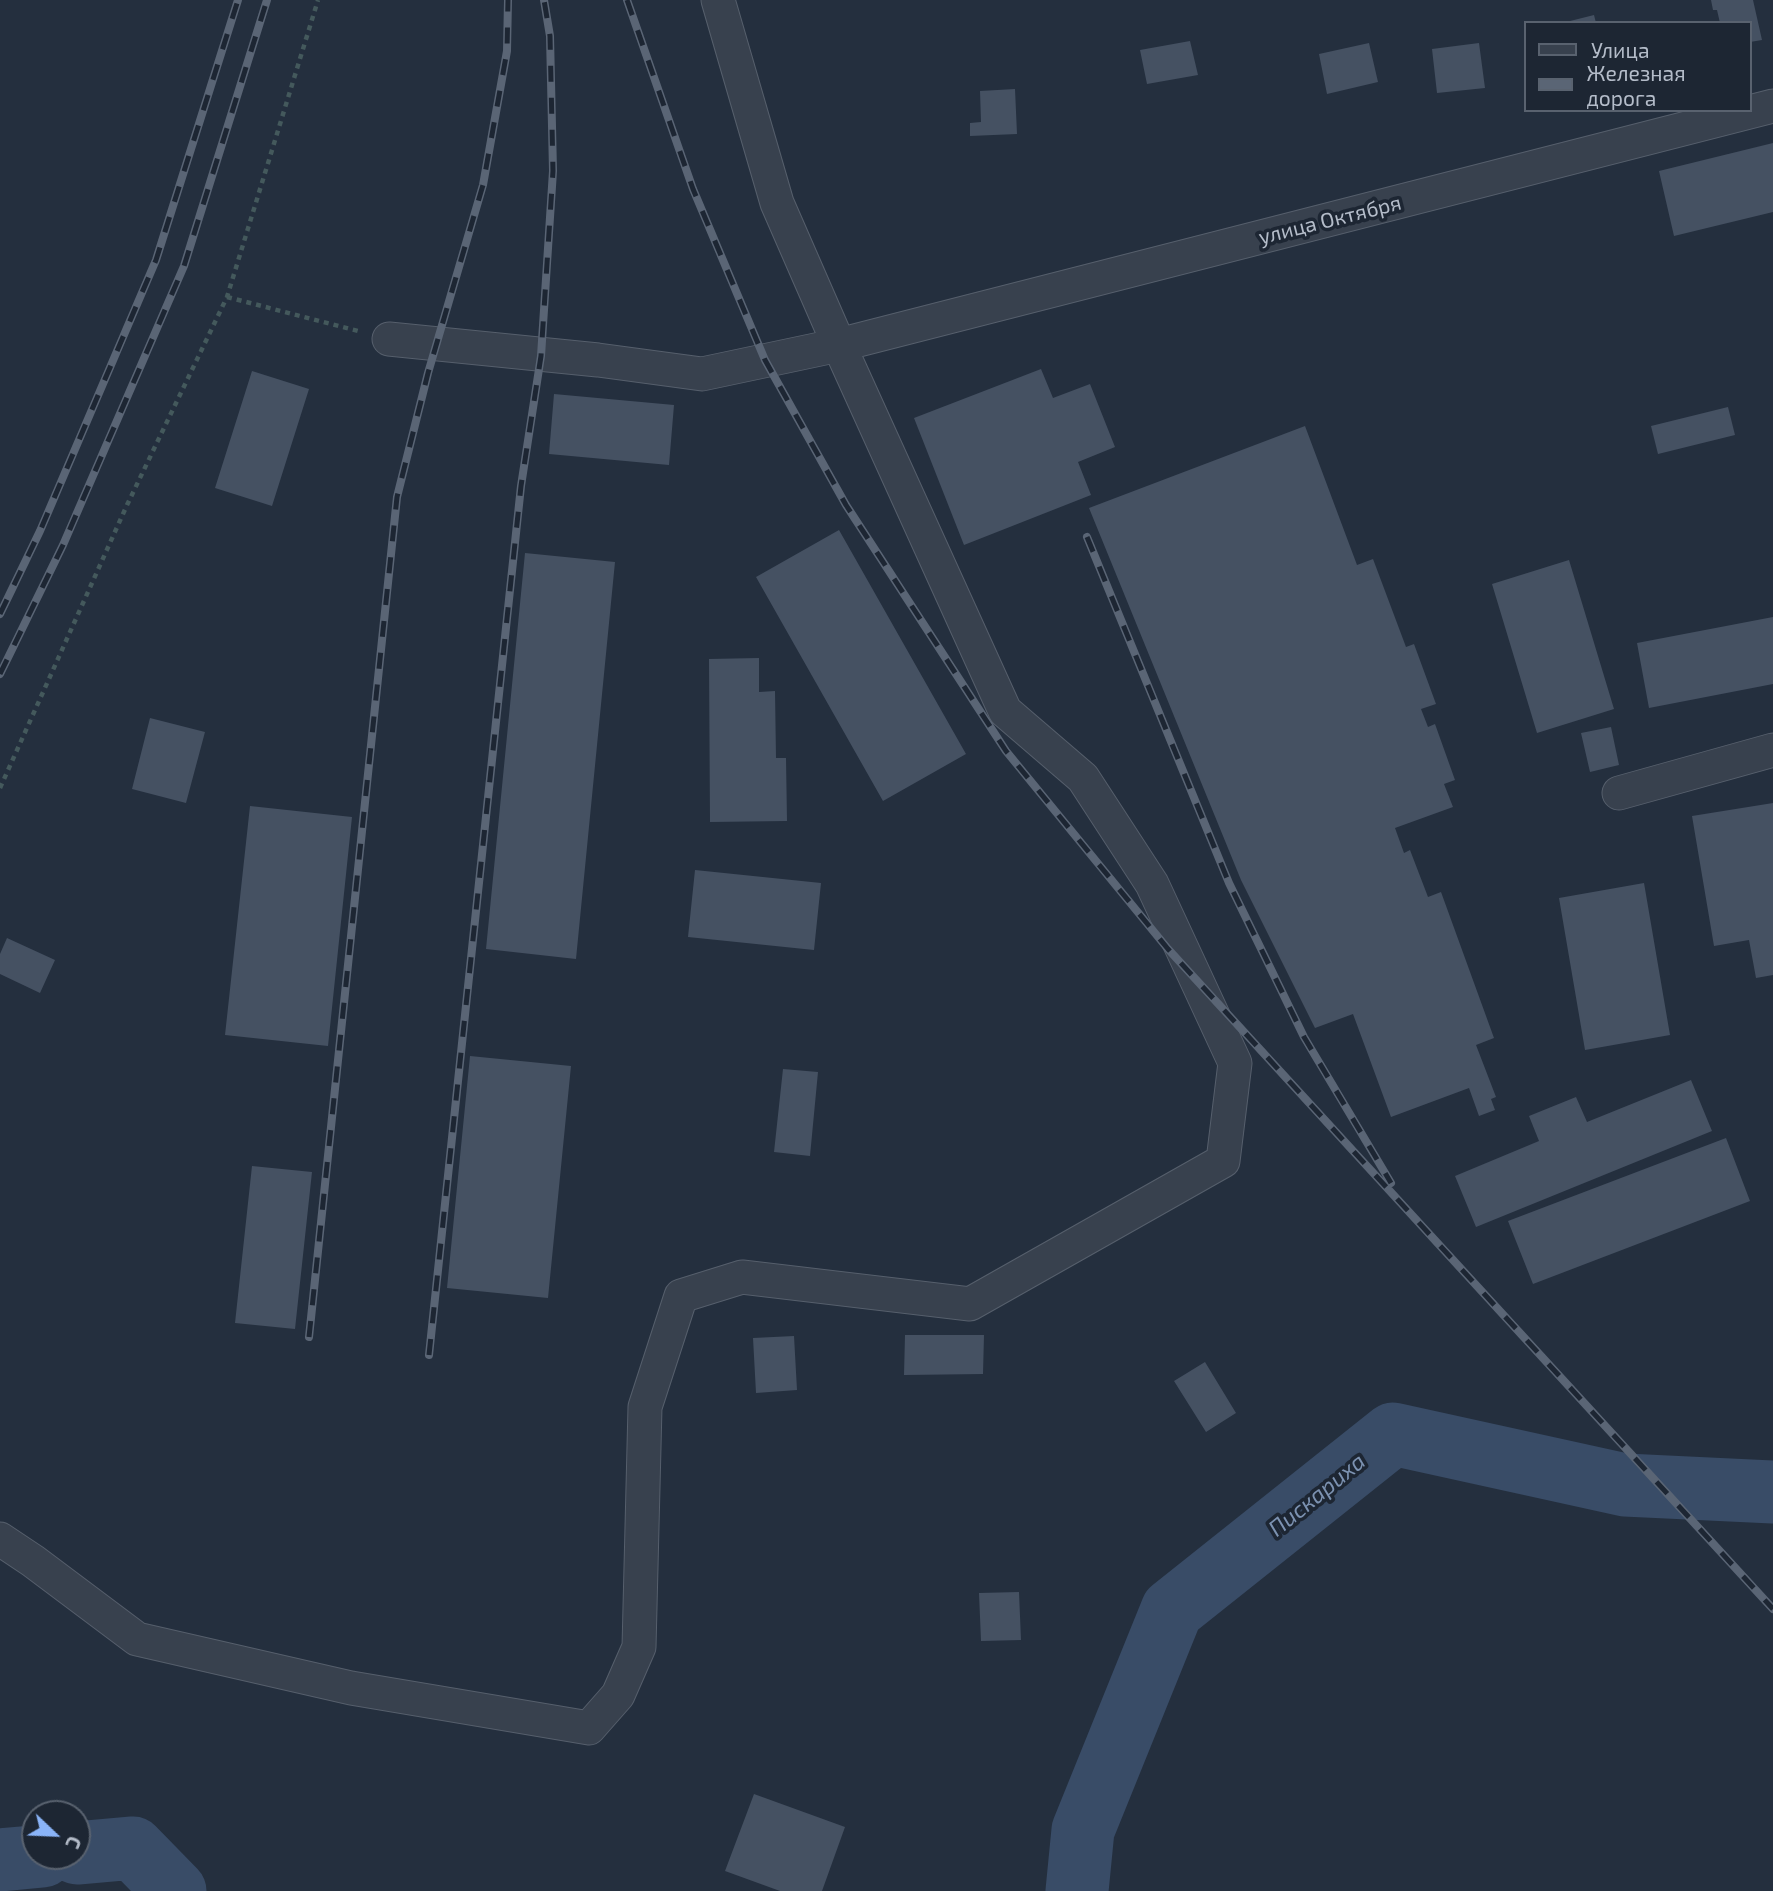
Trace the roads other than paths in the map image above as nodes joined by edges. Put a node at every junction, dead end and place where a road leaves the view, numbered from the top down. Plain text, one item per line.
1 (718, 0) edge
2 (1773, 106) edge
3 (1752, 111) edge
4 (1750, 112) edge
5 (389, 339) road end
6 (839, 345) junction
7 (1773, 750) edge
8 (1619, 793) dead end
9 (0, 1539) edge

1 - 6 street
2 - 3 street, улица Октября
4 - 6 street, улица Октября
5 - 6 street, улица Октября
6 - 9 street
7 - 8 street

